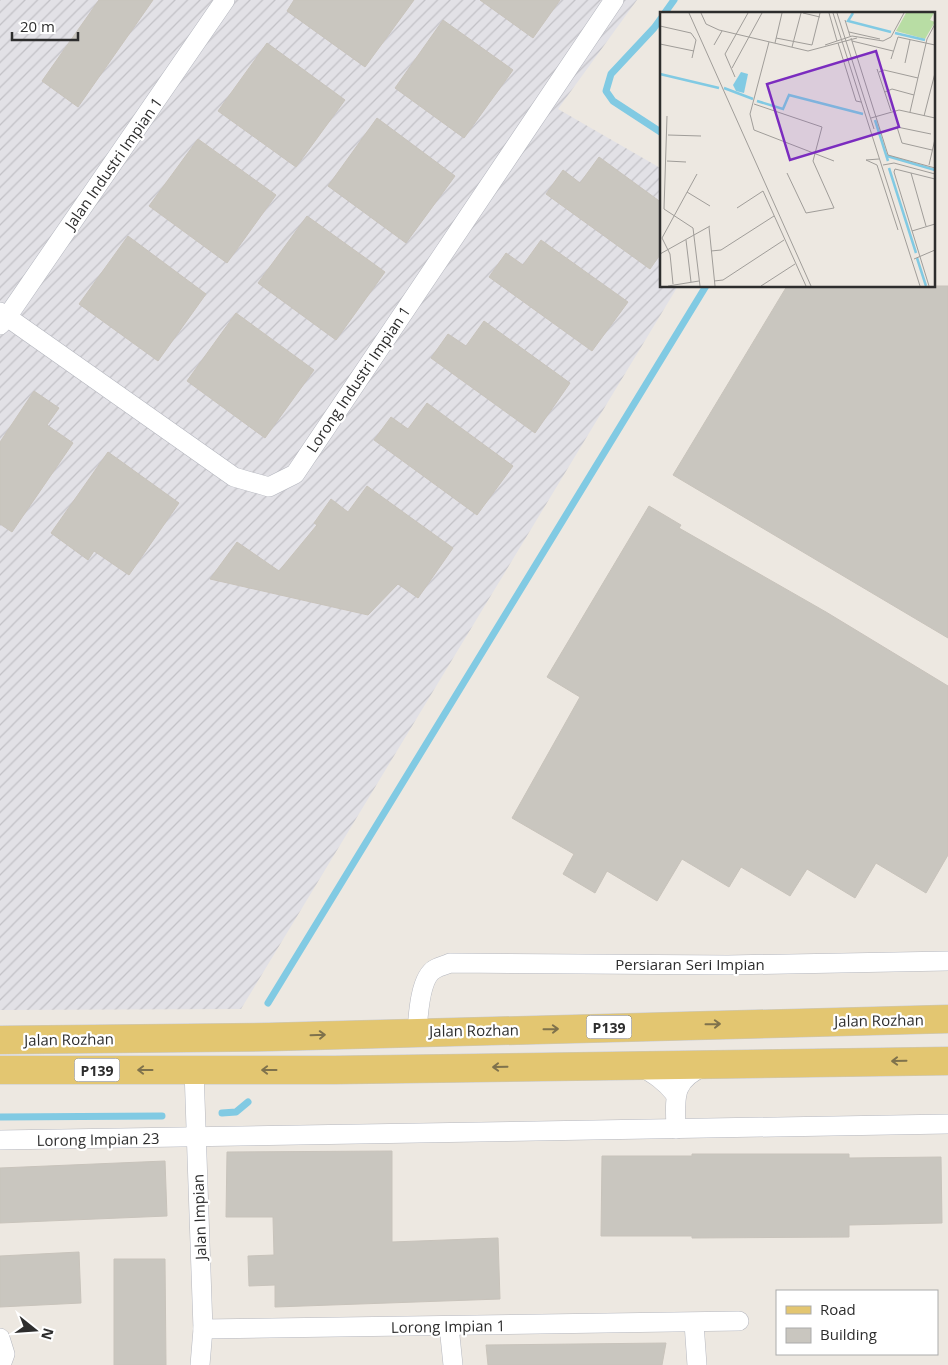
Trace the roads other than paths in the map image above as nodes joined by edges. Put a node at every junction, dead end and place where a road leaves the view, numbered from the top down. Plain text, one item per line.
1 (225, 0) edge
2 (614, 0) edge
3 (2, 318) edge
4 (948, 961) edge
5 (948, 1018) edge
6 (417, 1032) junction
7 (193, 1037) junction
8 (0, 1040) edge
9 (948, 1061) edge
10 (636, 1064) junction
11 (711, 1064) junction
12 (0, 1070) edge
13 (194, 1070) junction
14 (675, 1094) junction
15 (948, 1124) edge
16 (676, 1129) junction
17 (196, 1137) junction
18 (0, 1140) edge
19 (739, 1321) dead end
20 (694, 1323) junction
21 (450, 1326) junction
22 (203, 1329) junction
23 (0, 1338) edge
24 (2, 1365) edge
25 (200, 1365) edge
26 (453, 1365) edge
27 (697, 1365) edge

1 - 3 street, Jalan Industri Impian 1
2 - 3 street, Lorong Industri Impian 1
4 - 6 street, Persiaran Seri Impian
6 -> 5 main road, Jalan Rozhan / P139
7 -> 6 main road, Jalan Rozhan / P139
7 - 8 main road, Jalan Rozhan / P139
7 - 13 main road
9 -> 11 main road, Jalan Rozhan / P139
10 - 11 main road, Jalan Rozhan / P139
10 -> 13 main road, Jalan Rozhan / P139
10 - 14 street
11 - 14 street
13 -> 12 main road, Jalan Rozhan / P139
13 - 17 street, Jalan Impian
14 - 16 street
15 - 16 street
16 - 17 street
17 - 18 street, Lorong Impian 23
17 - 22 street, Jalan Impian
19 - 20 street, Lorong Impian 1
20 - 21 street, Lorong Impian 1
20 - 27 street
21 - 22 street, Lorong Impian 1
21 - 26 street
22 - 25 street, Jalan Impian
23 - 24 street

